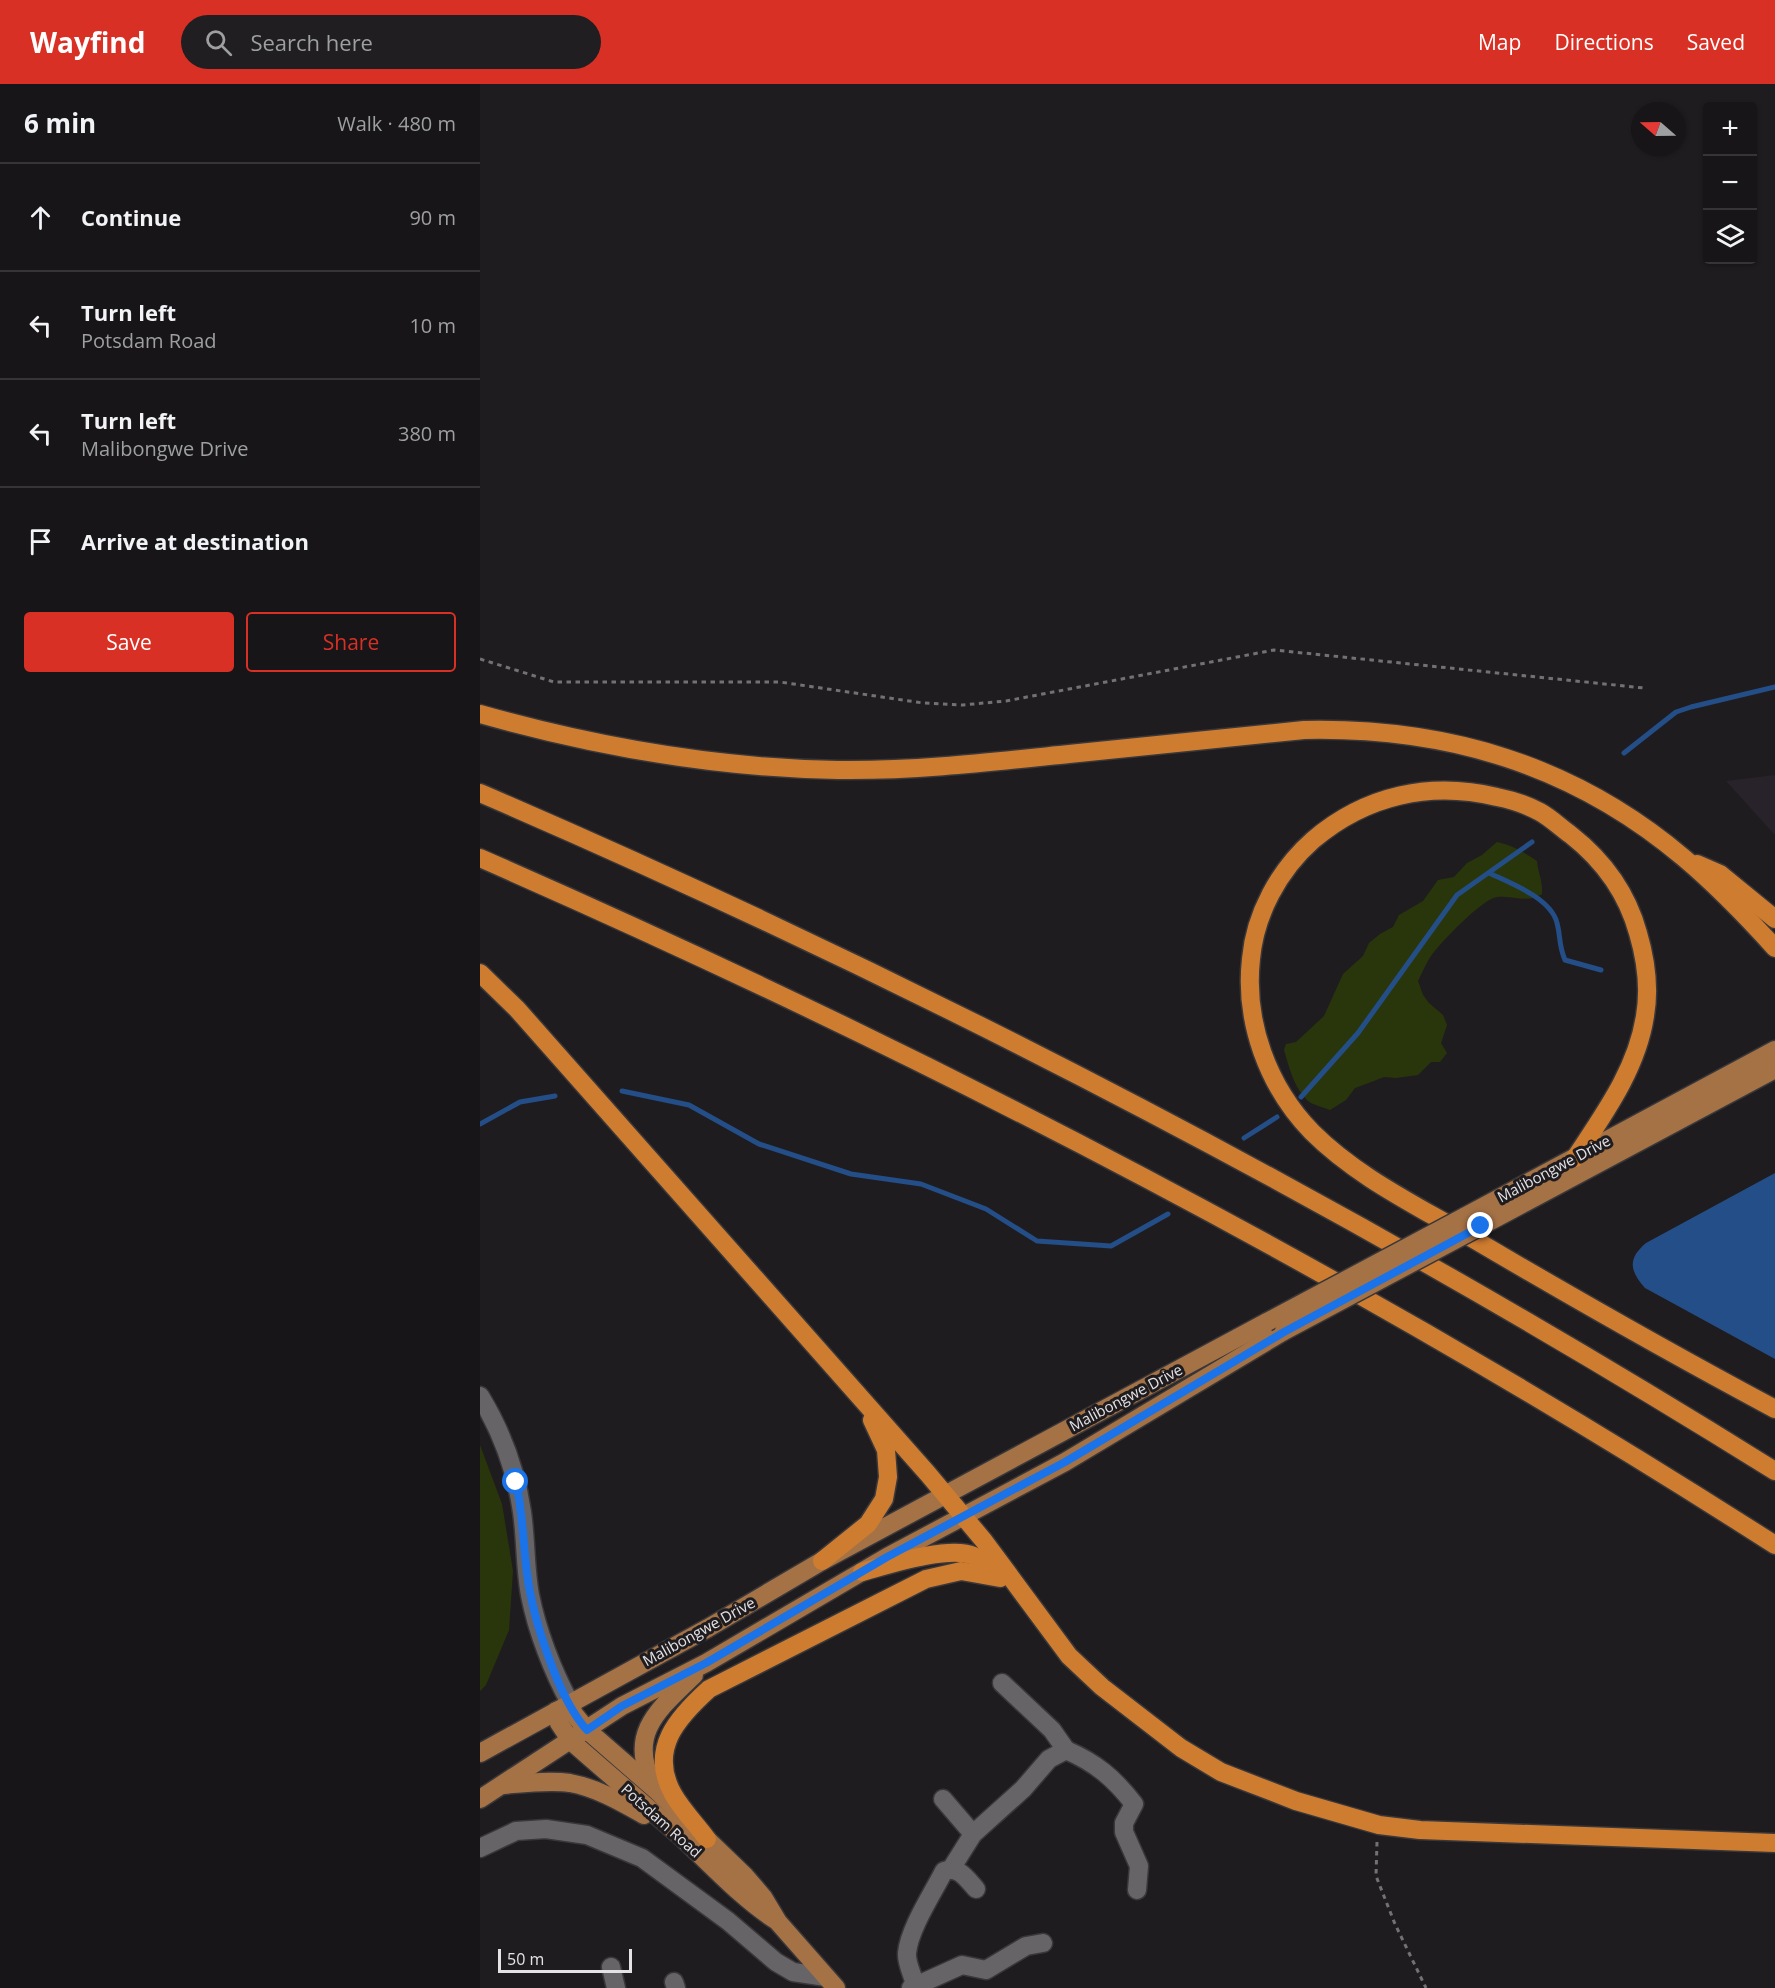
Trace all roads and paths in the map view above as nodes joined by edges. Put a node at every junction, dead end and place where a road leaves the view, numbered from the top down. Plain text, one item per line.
1 (480, 659) edge
2 (1644, 688) dead end
3 (480, 714) edge
4 (480, 793) edge
5 (480, 858) edge
6 (1684, 858) junction
7 (1775, 919) edge
8 (1775, 948) edge
9 (480, 973) edge
10 (1775, 1050) edge
11 (1775, 1069) edge
12 (1575, 1158) junction
13 (480, 1396) edge
14 (864, 1402) junction
15 (1775, 1408) edge
16 (1775, 1471) edge
17 (945, 1495) junction
18 (962, 1516) junction
19 (1775, 1545) edge
20 (822, 1561) junction
21 (862, 1572) junction
22 (1000, 1578) junction
23 (1033, 1609) junction
24 (706, 1663) junction
25 (1002, 1683) dead end
26 (563, 1707) junction
27 (587, 1730) junction
28 (571, 1741) junction
29 (1066, 1750) junction
30 (480, 1753) edge
31 (501, 1785) junction
32 (657, 1791) junction
33 (480, 1798) edge
34 (943, 1799) dead end
35 (1379, 1825) junction
36 (973, 1834) junction
37 (679, 1835) junction
38 (707, 1839) junction
39 (1775, 1843) edge
40 (480, 1848) edge
41 (951, 1869) junction
42 (976, 1888) dead end
43 (1137, 1890) dead end
44 (778, 1922) junction
45 (1043, 1943) dead end
46 (611, 1967) dead end
47 (831, 1982) edge
48 (913, 1986) edge
49 (616, 1988) edge
50 (1426, 1988) edge

1 - 2 path
3 - 6 highway
4 - 16 highway
5 - 19 highway
6 - 7 highway
6 - 8 highway
9 - 14 highway
10 - 12 main road, Malibongwe Drive
11 - 18 main road, Malibongwe Drive, bridge
12 - 15 highway
12 - 17 main road, Malibongwe Drive, bridge
13 - 26 street
14 - 17 highway
14 - 20 highway
17 - 18 highway
17 - 20 main road, Malibongwe Drive
18 - 21 main road, Malibongwe Drive
18 - 23 highway
20 - 26 main road, Malibongwe Drive
21 - 22 highway
21 - 24 main road, Malibongwe Drive
22 - 23 highway
22 - 38 highway
23 - 35 highway
24 - 27 main road, Malibongwe Drive
24 - 32 main road
25 - 29 street
26 - 27 main road, Potsdam Road
26 - 28 main road, Potsdam Road
26 - 30 main road, Malibongwe Drive
27 - 28 main road, Malibongwe Drive
27 - 32 main road, Potsdam Road
28 - 31 main road, Malibongwe Drive
28 - 37 main road, Potsdam Road
29 - 36 street
29 - 43 street
31 - 33 main road, Malibongwe Drive
31 - 37 main road
32 - 38 main road, Potsdam Road
34 - 36 street
35 - 39 highway
35 - 50 path
36 - 41 street
37 - 44 main road, Potsdam Road
38 - 44 main road, Potsdam Road
40 - 47 street
41 - 42 street
41 - 48 street
44 - 47 main road, Potsdam Road
45 - 48 street
46 - 49 street

